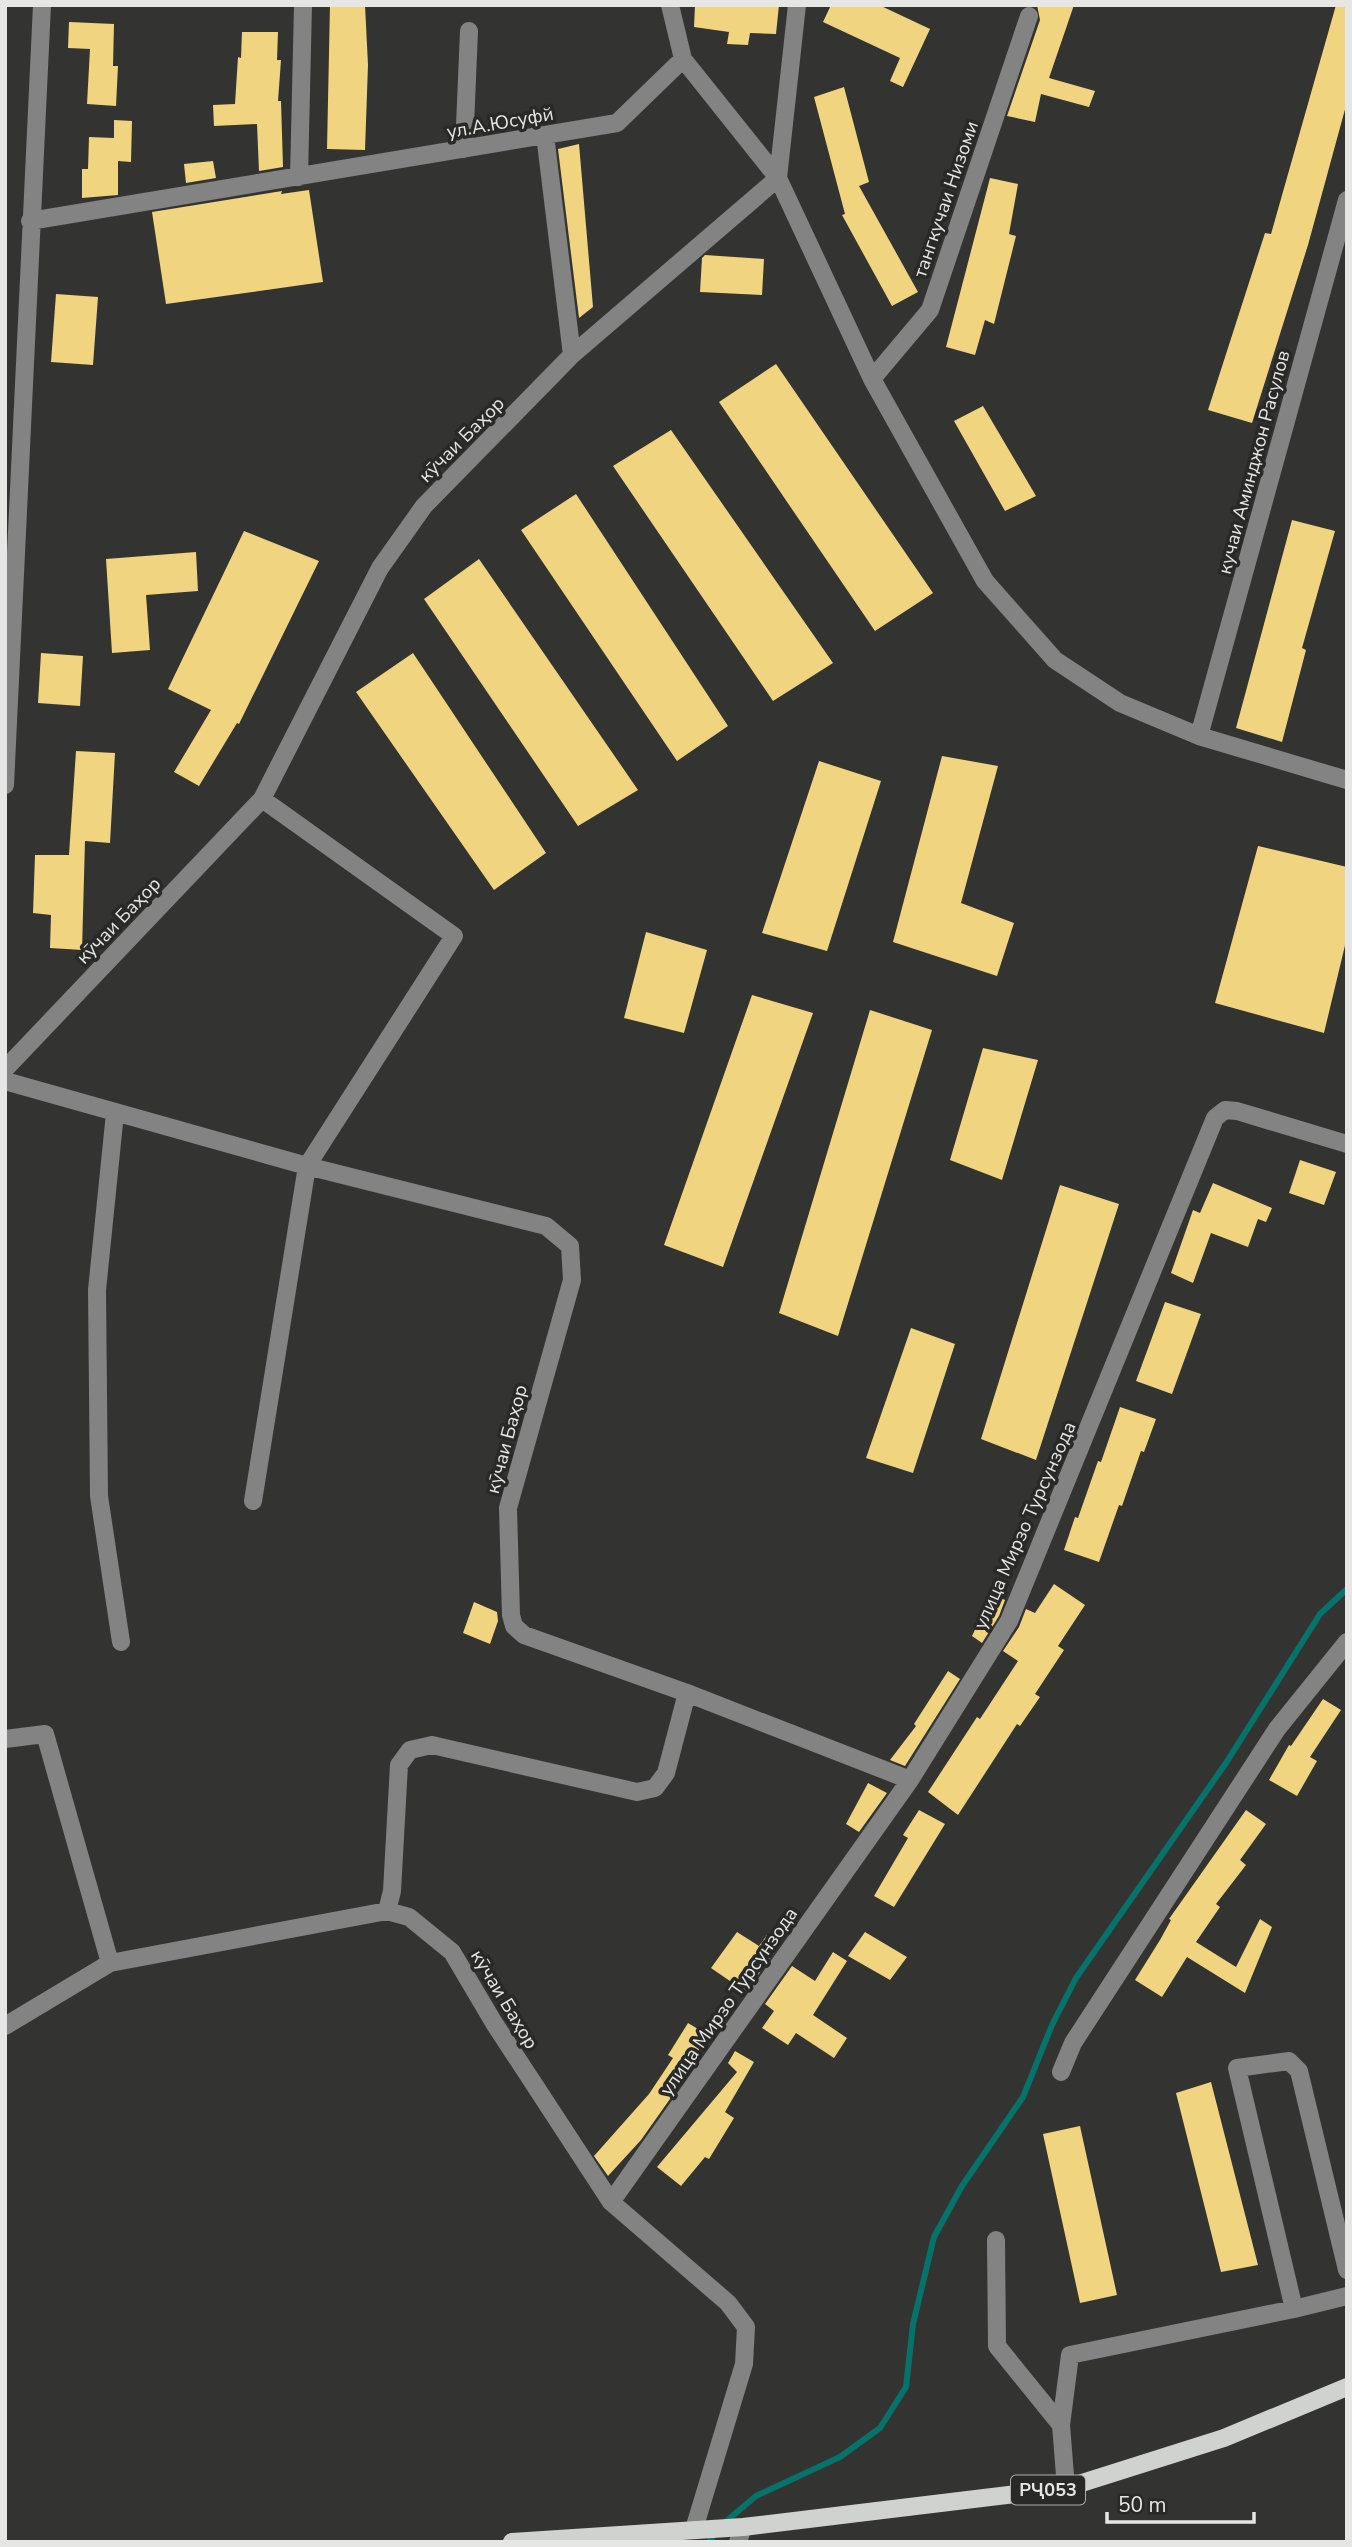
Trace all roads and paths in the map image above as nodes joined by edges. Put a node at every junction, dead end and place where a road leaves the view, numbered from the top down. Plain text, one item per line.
1 (42, 5) edge
2 (303, 5) edge
3 (670, 5) edge
4 (797, 5) edge
5 (1029, 16) dead end
6 (468, 31) dead end
7 (683, 58) junction
8 (545, 135) junction
9 (464, 149) junction
10 (299, 177) junction
11 (778, 178) junction
12 (1347, 200) edge
13 (30, 221) junction
14 (572, 355) junction
15 (872, 379) junction
16 (7, 689) edge
17 (1199, 736) junction
18 (1347, 779) edge
19 (5, 785) edge
20 (262, 799) junction
21 (5, 1069) edge
22 (5, 1081) edge
23 (115, 1113) junction
24 (1347, 1144) edge
25 (307, 1166) junction
26 (253, 1501) dead end
27 (121, 1642) dead end
28 (1347, 1642) edge
29 (687, 1693) junction
30 (5, 1740) edge
31 (909, 1780) junction
32 (387, 1911) junction
33 (110, 1963) junction
34 (5, 2025) edge
35 (1061, 2072) dead end
36 (611, 2202) junction
37 (996, 2240) dead end
38 (1347, 2270) edge
39 (1347, 2296) edge
40 (1293, 2309) junction
41 (1347, 2387) edge
42 (1061, 2425) junction
43 (1066, 2488) junction
44 (696, 2529) junction
45 (738, 2532) edge
46 (652, 2537) edge
47 (512, 2542) edge

1 - 13 street
2 - 10 street
3 - 7 street
4 - 11 street
5 - 15 street, тангкучаи Низоми
6 - 9 street
7 - 8 street, ул.А.Юсуфй
7 - 11 street
8 - 9 street, ул.А.Юсуфй
8 - 14 street
9 - 10 street, ул.А.Юсуфй
10 - 13 street, ул.А.Юсуфй
11 - 14 street, кӯчаи Баҳор
11 - 15 street
12 - 17 street, кучаи Аминджон Расулов
13 - 16 street
14 - 20 street, кӯчаи Баҳор
15 - 17 street
16 - 19 street
17 - 18 street
20 - 21 street, кӯчаи Баҳор
20 - 25 street
22 - 23 street, кӯчаи Баҳор
23 - 25 street, кӯчаи Баҳор
23 - 27 street
24 - 31 street, улица Мирзо Турсунзода
25 - 26 street
25 - 29 street, кӯчаи Баҳор
28 - 35 street
29 - 31 street, кӯчаи Баҳор
29 - 32 street
30 - 33 street
31 - 36 street, улица Мирзо Турсунзода
32 - 33 street
32 - 36 street, кӯчаи Баҳор
33 - 34 street
36 - 44 street, кӯчаи Баҳор
37 - 42 street
38 - 40 street
39 - 40 street
40 - 42 street
41 - 43 main road, РҶ053
42 - 43 street
43 - 45 main road, РҶ053
44 - 45 main road, РҶ053
44 - 46 main road, РҶ053
46 - 47 main road, РҶ053

